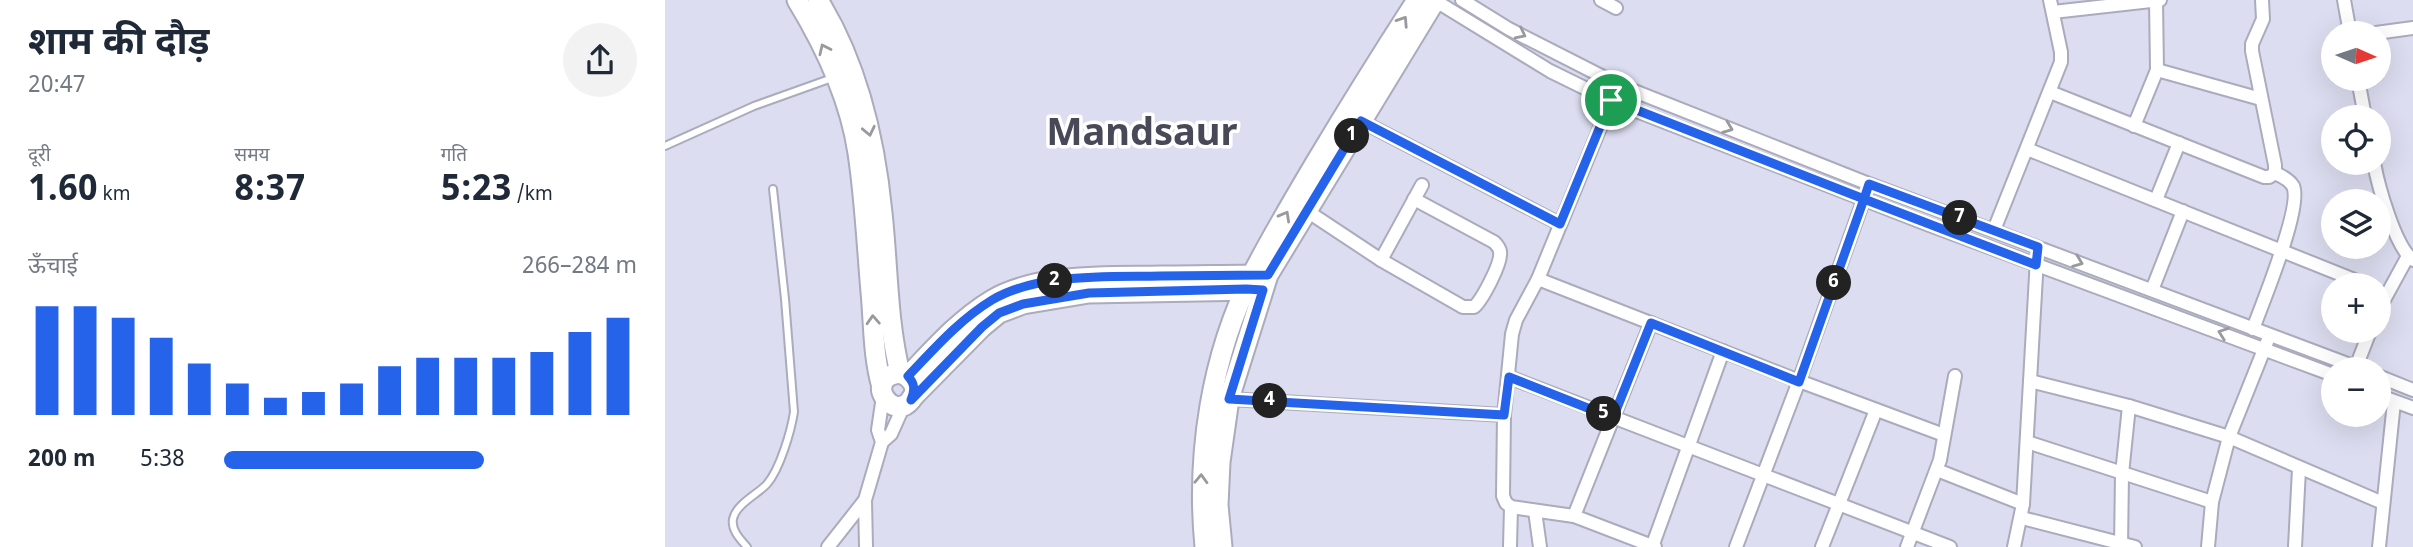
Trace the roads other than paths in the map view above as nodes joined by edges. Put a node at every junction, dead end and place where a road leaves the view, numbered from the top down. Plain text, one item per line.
1 (797, 0) edge
2 (818, 0) edge
3 (1462, 0) edge
4 (1601, 0) edge
5 (2157, 0) edge
6 (2262, 0) edge
7 (2344, 0) edge
8 (1432, 1) edge
9 (2051, 6) edge
10 (1616, 8) dead end
11 (2348, 21) edge
12 (2413, 28) edge
13 (2391, 31) edge
14 (2157, 70) junction
15 (837, 76) junction
16 (2050, 92) junction
17 (2260, 99) junction
18 (1611, 100) junction
19 (1361, 121) junction
20 (2134, 126) junction
21 (2179, 144) junction
22 (665, 146) edge
23 (2028, 149) junction
24 (2275, 173) junction
25 (2377, 175) edge
26 (1869, 184) junction
27 (1422, 185) dead end
28 (773, 189) dead end
29 (1414, 199) junction
30 (1864, 199) junction
31 (2156, 200) junction
32 (1307, 211) junction
33 (2183, 211) junction
34 (1560, 224) junction
35 (1994, 230) junction
36 (2038, 247) junction
37 (2282, 251) junction
38 (2411, 258) edge
39 (1381, 260) junction
40 (2036, 265) junction
41 (2337, 273) edge
42 (1538, 279) junction
43 (2391, 281) edge
44 (1257, 283) junction
45 (2152, 290) junction
46 (1651, 323) junction
47 (2253, 329) junction
48 (2270, 335) junction
49 (2265, 349) junction
50 (1723, 351) junction
51 (2329, 357) edge
52 (2321, 370) edge
53 (904, 374) junction
54 (1955, 376) dead end
55 (1509, 377) junction
56 (2030, 381) junction
57 (2391, 381) edge
58 (1799, 382) junction
59 (2413, 390) edge
60 (882, 391) junction
61 (1229, 399) junction
62 (2391, 401) edge
63 (908, 402) junction
64 (2394, 402) junction
65 (2129, 406) junction
66 (2413, 408) edge
67 (1876, 410) junction
68 (1504, 415) junction
69 (1613, 418) junction
70 (1944, 435) junction
71 (2229, 437) junction
72 (882, 442) junction
73 (2027, 442) junction
74 (1688, 447) junction
75 (2299, 469) junction
76 (1937, 470) junction
77 (2122, 474) junction
78 (1763, 476) junction
79 (865, 500) junction
80 (2211, 502) junction
81 (2383, 503) junction
82 (2023, 504) junction
83 (1839, 505) junction
84 (1511, 507) junction
85 (1535, 511) junction
86 (1574, 516) junction
87 (2022, 518) junction
88 (1912, 533) junction
89 (2121, 545) edge
90 (2376, 545) edge
91 (747, 547) edge
92 (828, 547) edge
93 (866, 547) edge
94 (1205, 547) edge
95 (1222, 547) edge
96 (1510, 547) edge
97 (1540, 547) edge
98 (1653, 547) edge
99 (1736, 547) edge
100 (1822, 547) edge
101 (1907, 547) edge
102 (1950, 547) edge
103 (2014, 547) edge
104 (2135, 547) edge
105 (2208, 547) edge
106 (2295, 547) edge

15 -> 1 main road
2 -> 53 main road
3 -> 26 street
4 - 10 street
5 - 9 street
5 - 14 street
6 - 17 street
7 - 11 street
8 - 18 street
8 - 19 main road
44 -> 8 main road
9 - 16 street
12 - 13 street
14 - 17 street
14 - 20 street
15 - 22 lane
60 -> 15 main road
16 - 20 street
16 - 23 street
17 - 24 street
18 - 30 street
18 - 34 street
19 - 32 main road
19 - 34 street
20 - 21 street
21 - 24 street
21 - 31 street
23 - 31 street
23 - 35 street
24 - 37 street
25 - 38 street
26 - 30 street
26 - 35 street
27 - 29 street
28 - 91 lane
29 - 39 street
29 - 39 street
30 - 40 street
30 - 58 street
31 - 33 street
32 - 39 street
32 - 44 main road
33 - 37 street
33 - 45 street
34 - 42 street
35 - 36 street
36 - 40 street
36 -> 45 street
37 - 41 street
37 - 47 street
38 - 43 street
49 -> 40 street
40 - 56 street
42 - 46 street
42 - 55 street
44 - 53 main road
44 - 61 main road
44 - 63 main road
94 -> 44 main road
45 - 47 street
46 - 50 street
46 - 69 street
47 - 48 street
48 - 49 street
48 - 51 street
49 - 52 street
49 - 71 street
50 - 58 street
50 - 74 street
53 - 60 main road
53 - 63 main road
54 - 70 street
55 - 68 street
55 - 69 street
56 - 65 street
56 - 73 street
57 - 59 street
58 - 67 street
58 - 78 street
60 - 63 main road
60 - 72 street
61 - 68 street
61 - 95 main road
62 - 64 street
63 - 72 street
64 - 66 street
64 - 81 street
65 - 71 street
65 - 77 street
67 - 70 street
67 - 83 street
68 - 84 street
69 - 74 street
69 - 86 street
70 - 76 street
71 - 75 street
71 - 80 street
72 - 79 street
73 - 77 street
73 - 82 street
74 - 78 street
74 - 98 street
75 - 81 street
75 - 106 street
76 - 82 street
76 - 88 street
77 - 80 street
77 - 89 street
78 - 83 street
78 - 99 street
79 - 92 street
79 - 93 street
80 - 105 street
81 - 90 street
82 - 87 street
83 - 88 street
83 - 100 street
84 - 85 street
84 - 96 street
85 - 86 street
85 - 97 street
86 - 98 street
87 - 89 street
87 - 103 street
88 - 101 street
88 - 102 street
89 - 104 street

